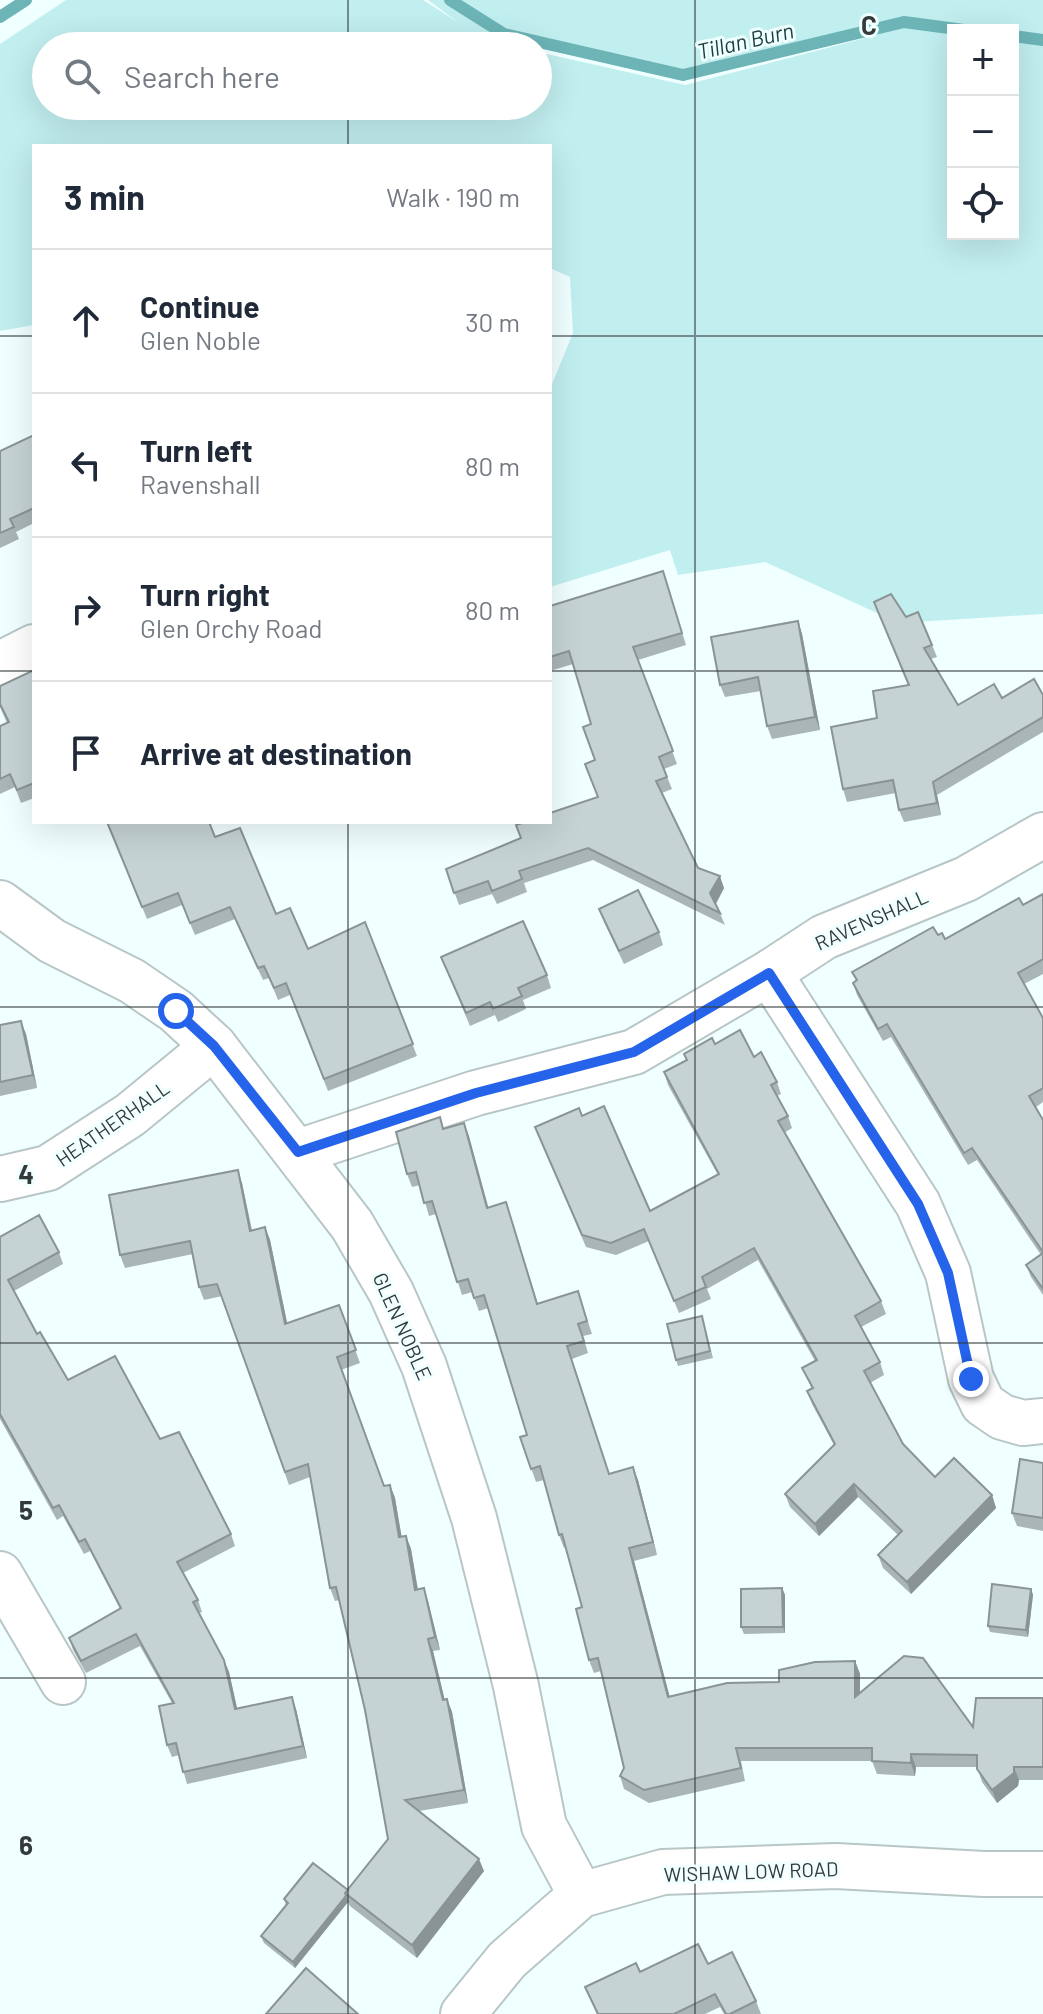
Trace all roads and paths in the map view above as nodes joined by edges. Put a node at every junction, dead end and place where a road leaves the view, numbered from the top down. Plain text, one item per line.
1 (32, 648) edge
2 (0, 664) edge
3 (1043, 835) edge
4 (0, 903) edge
5 (769, 973) junction
6 (214, 1046) junction
7 (298, 1152) junction
8 (0, 1179) edge
9 (1043, 1421) edge
10 (0, 1574) edge
11 (63, 1682) dead end
12 (1043, 1874) edge
13 (581, 1895) junction
14 (463, 2014) edge

1 - 2 street
3 - 5 street, RAVENSHALL
4 - 6 street, GLEN NOBLE
5 - 7 street, RAVENSHALL
5 - 9 street
6 - 7 street, GLEN NOBLE
6 - 8 street, HEATHERHALL
7 - 13 street, GLEN NOBLE
10 - 11 street
12 - 13 street, WISHAW LOW ROAD
13 - 14 street, WISHAW LOW ROAD

